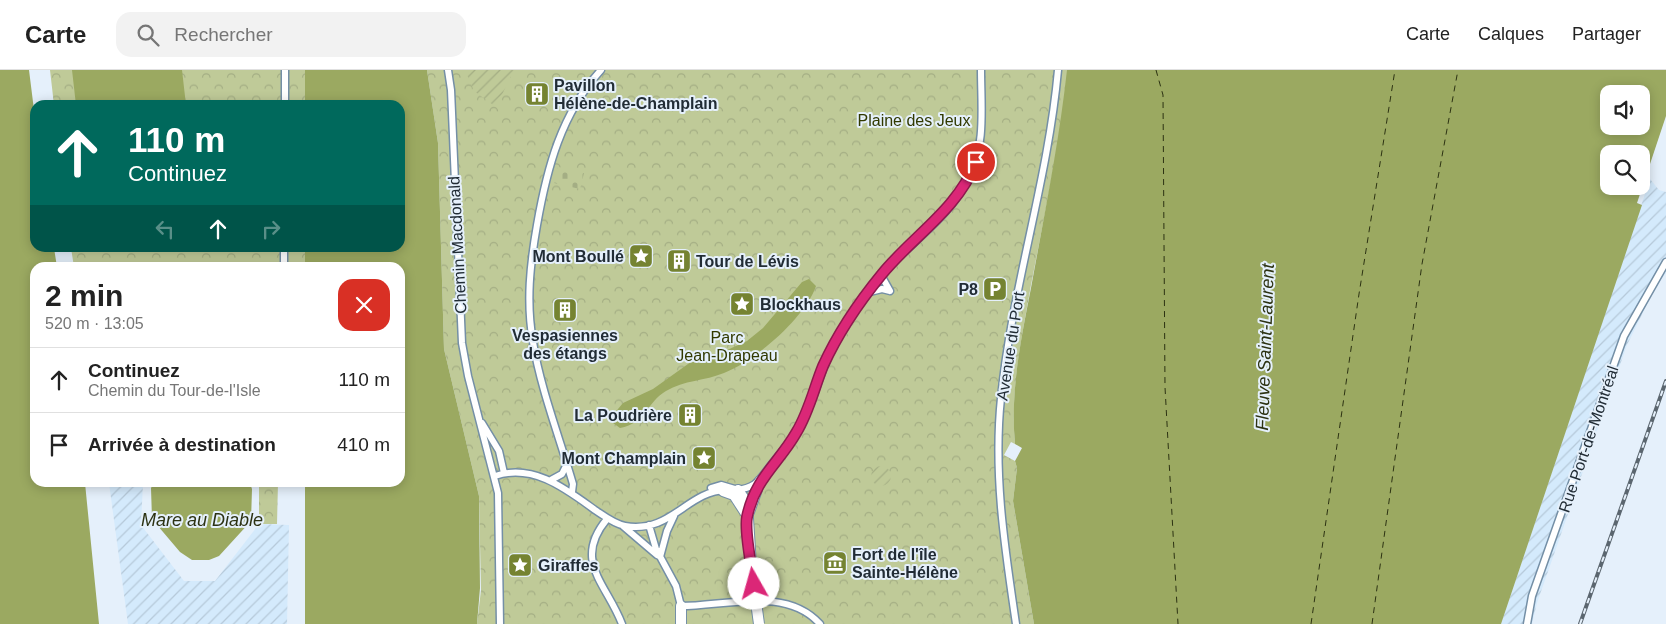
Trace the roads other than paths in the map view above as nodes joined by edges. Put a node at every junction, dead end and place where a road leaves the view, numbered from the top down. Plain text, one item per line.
1 (285, 70) edge
2 (448, 70) edge
3 (601, 70) edge
4 (981, 70) edge
5 (1058, 70) edge
6 (285, 100) edge
7 (1666, 262) edge
8 (881, 275) junction
9 (867, 294) junction
10 (479, 417) junction
11 (497, 446) junction
12 (486, 450) junction
13 (567, 464) junction
14 (504, 473) junction
15 (495, 476) junction
16 (551, 480) junction
17 (760, 481) junction
18 (738, 490) junction
19 (723, 491) junction
20 (572, 492) junction
21 (707, 493) junction
22 (675, 515) junction
23 (747, 518) junction
24 (607, 519) junction
25 (649, 525) junction
26 (623, 526) junction
27 (660, 557) junction
28 (680, 606) junction
29 (500, 624) edge
30 (622, 624) edge
31 (681, 624) edge
32 (759, 624) edge
33 (820, 624) edge
34 (1016, 624) edge
35 (1527, 624) edge

1 - 6 street
2 - 10 street, Chemin Macdonald
3 - 13 street
4 - 8 street
5 - 34 street, Avenue du Port
7 - 35 street, Rue Port-de-Montréal
8 - 9 street
8 - 9 street
9 - 17 street
10 - 11 street, Chemin Macdonald
10 - 12 street, Chemin Macdonald
11 - 12 street
11 - 14 street, Chemin Macdonald
12 - 15 street, Chemin Macdonald
13 - 16 street
13 - 20 street
14 - 15 street
14 - 16 street
15 - 29 street, Chemin Macdonald
16 - 20 street
17 - 18 street
17 - 23 main road
18 - 19 street
18 - 21 street
18 - 23 main road
19 - 21 street
19 - 23 main road
20 - 24 street
21 - 22 street
22 - 25 street
22 - 27 street
23 - 32 main road, bridge
24 - 26 street
24 - 30 street
25 - 26 street
25 - 27 street
26 - 27 street
27 - 28 street
28 - 31 main road
28 - 33 street

